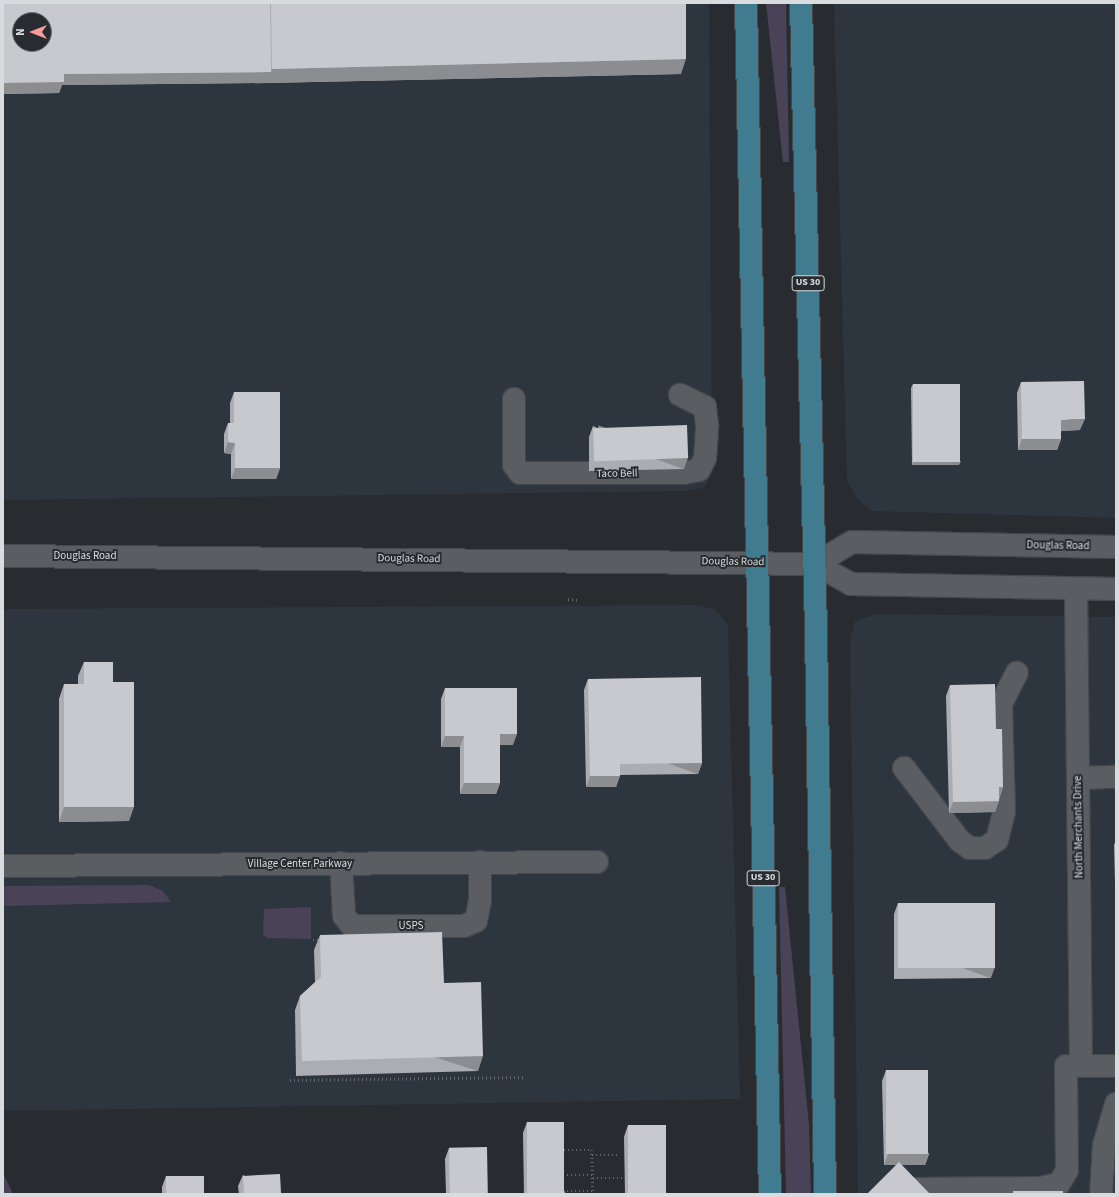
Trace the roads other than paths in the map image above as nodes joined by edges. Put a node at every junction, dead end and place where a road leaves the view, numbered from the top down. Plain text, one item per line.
1 (746, 3) edge
2 (802, 3) edge
3 (680, 395) dead end
4 (514, 399) dead end
5 (1116, 547) edge
6 (3, 556) edge
7 (758, 562) junction
8 (815, 564) junction
9 (1076, 589) junction
10 (1116, 589) edge
11 (1017, 673) dead end
12 (904, 768) dead end
13 (1078, 778) junction
14 (1116, 778) edge
15 (480, 862) junction
16 (597, 862) dead end
17 (341, 863) junction
18 (3, 866) edge
19 (1074, 1066) junction
20 (1116, 1066) edge
21 (1116, 1104) edge
22 (909, 1192) edge
23 (770, 1194) edge
24 (825, 1194) edge
25 (1060, 1194) edge
26 (1102, 1194) edge

1 - 7 main road, US 30
2 - 8 main road, US 30
3 - 4 street, Taco Bell
5 - 8 street, Douglas Road
6 - 7 street, Douglas Road
7 - 8 street, Douglas Road
7 - 23 main road, US 30
8 - 9 street, Douglas Road
8 - 24 main road, US 30
9 - 10 street, Douglas Road
9 - 13 street, North Merchants Drive
11 - 12 street
13 - 14 street
13 - 19 street, North Merchants Drive
15 - 16 street, Village Center Parkway
15 - 17 street, Village Center Parkway
15 - 17 street, USPS
17 - 18 street, Village Center Parkway
19 - 20 street
19 - 22 street
19 - 25 street
21 - 26 street

